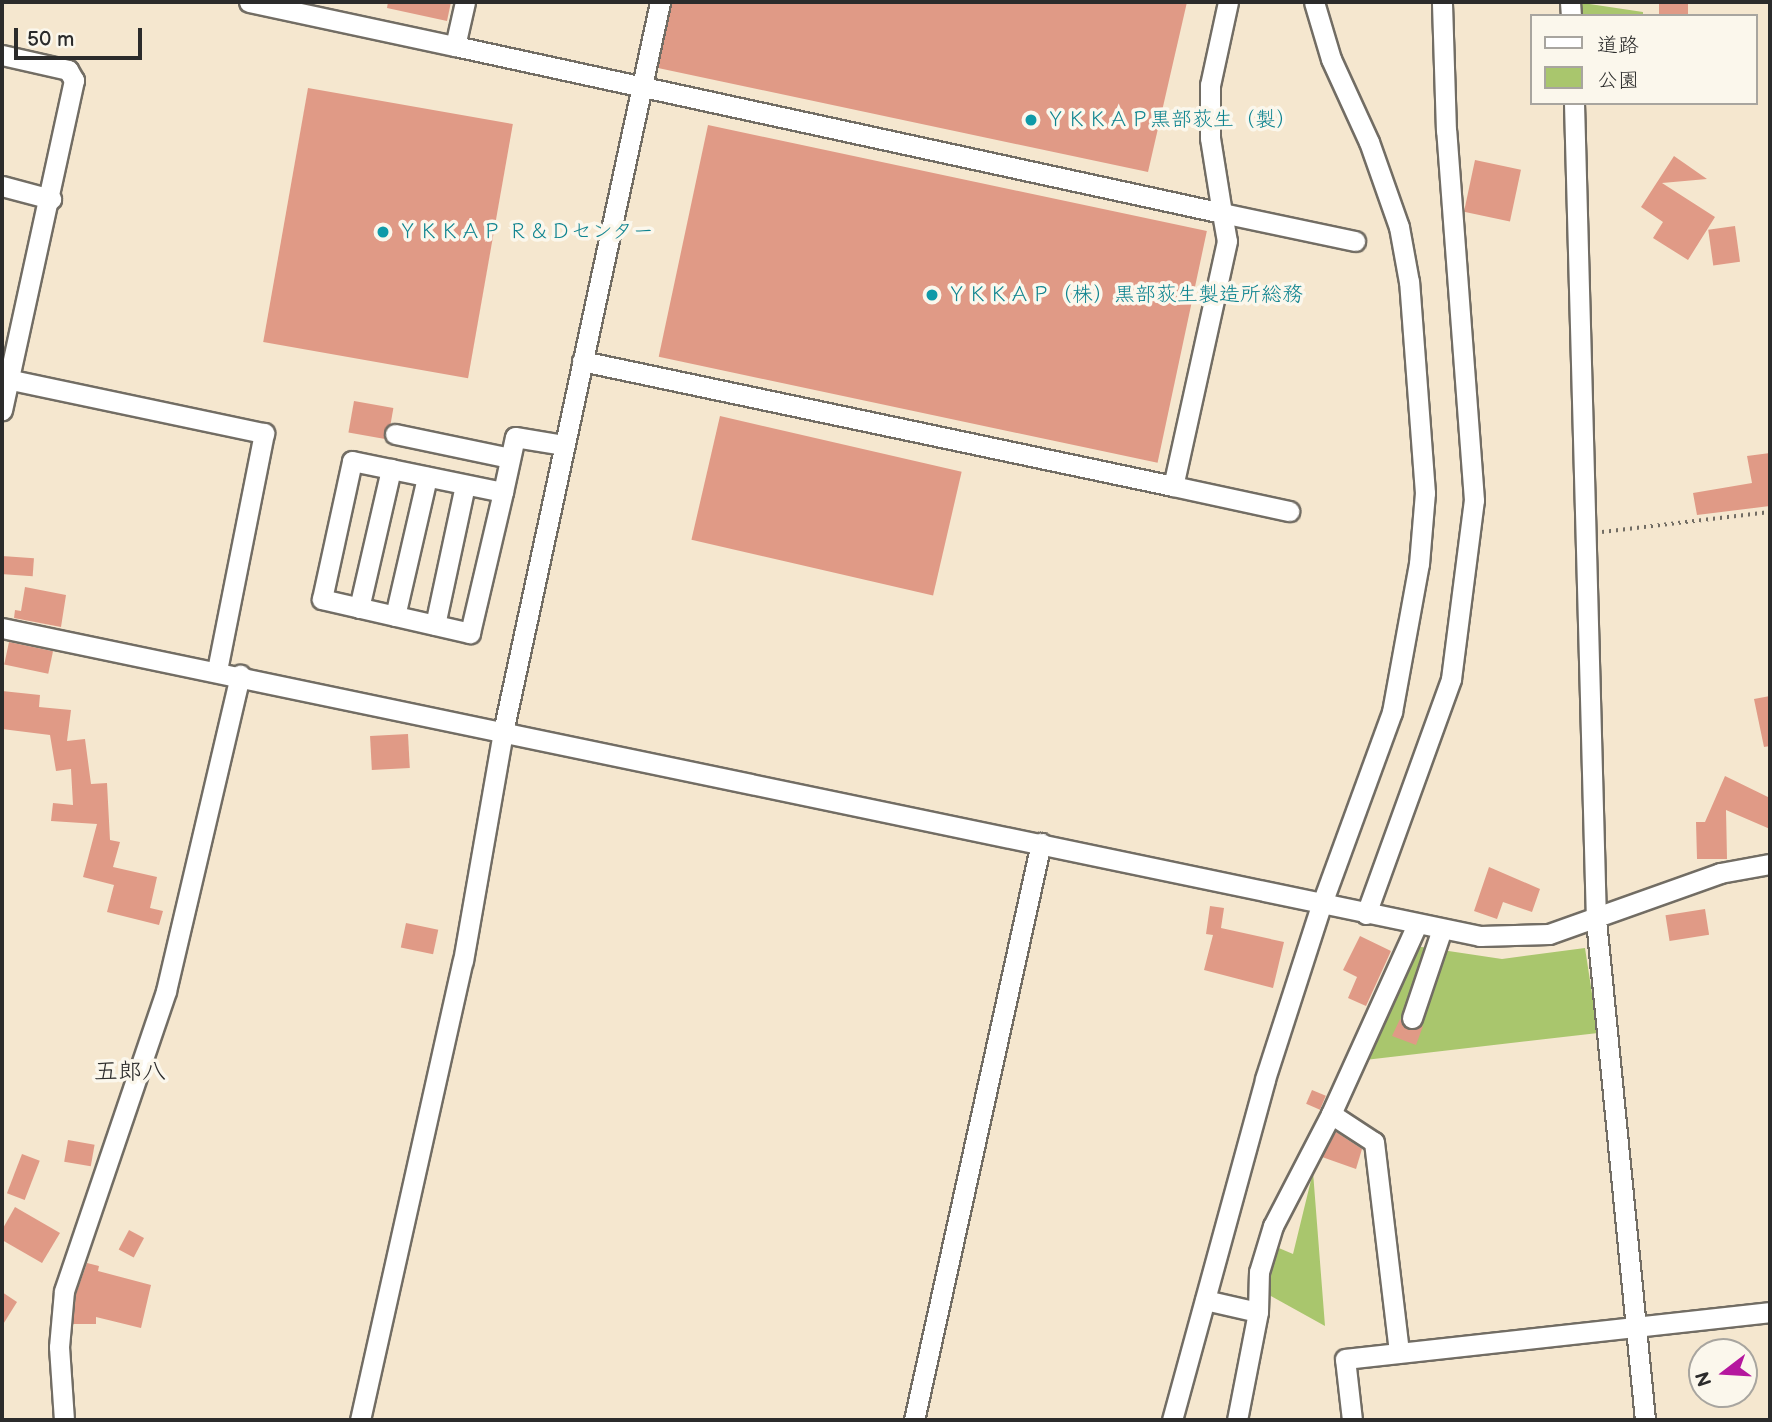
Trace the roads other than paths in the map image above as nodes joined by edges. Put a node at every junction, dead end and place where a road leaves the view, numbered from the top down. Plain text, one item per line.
1 (249, 2) edge
2 (465, 2) edge
3 (660, 2) edge
4 (1228, 2) edge
5 (1314, 2) edge
6 (1443, 2) edge
7 (455, 46) junction
8 (2, 55) edge
9 (641, 88) junction
10 (1574, 105) edge
11 (2, 186) edge
12 (51, 199) junction
13 (1222, 212) junction
14 (1355, 241) dead end
15 (582, 361) junction
16 (6, 379) edge
17 (2, 410) edge
18 (394, 434) dead end
19 (564, 445) junction
20 (510, 458) junction
21 (391, 469) junction
22 (427, 477) junction
23 (465, 485) junction
24 (1173, 486) junction
25 (503, 492) junction
26 (1289, 510) dead end
27 (359, 608) junction
28 (395, 616) junction
29 (435, 625) junction
30 (2, 628) edge
31 (217, 670) junction
32 (240, 675) junction
33 (503, 732) junction
34 (1041, 843) junction
35 (1770, 864) edge
36 (1321, 906) junction
37 (1366, 914) junction
38 (1596, 920) junction
39 (1417, 924) junction
40 (1442, 929) junction
41 (1412, 1018) dead end
42 (1331, 1114) junction
43 (1205, 1300) junction
44 (1258, 1312) junction
45 (1770, 1312) edge
46 (1634, 1326) junction
47 (1399, 1353) junction
48 (64, 1420) edge
49 (360, 1420) edge
50 (914, 1420) edge
51 (1172, 1420) edge
52 (1237, 1420) edge
53 (1352, 1420) edge
54 (1645, 1420) edge

1 - 7 street
2 - 7 street
3 - 9 street
4 - 13 street
5 - 36 street
6 - 37 street
7 - 9 street
8 - 12 street
9 - 13 street
9 - 15 street
10 - 38 street
11 - 12 street
12 - 16 street
13 - 14 street
13 - 24 street
15 - 19 street
15 - 24 street
16 - 17 street
16 - 31 street
18 - 20 street
19 - 20 street
19 - 33 street
20 - 25 street
21 - 22 street
21 - 27 street
21 - 27 street
22 - 23 street
22 - 28 street
23 - 25 street
23 - 29 street
24 - 26 street
25 - 29 street
27 - 28 street
28 - 29 street
30 - 31 street
31 - 32 street
32 - 33 street
32 - 48 street
33 - 34 street
33 - 49 street
34 - 36 street
34 - 50 street
35 - 38 street
36 - 37 street
36 - 43 street
37 - 39 street
38 - 40 street
38 - 46 street
39 - 40 street
39 - 42 street
40 - 41 street
42 - 44 street
42 - 47 street
43 - 44 street
43 - 51 street
44 - 52 street
45 - 46 street
46 - 47 street
46 - 54 street
47 - 53 street

